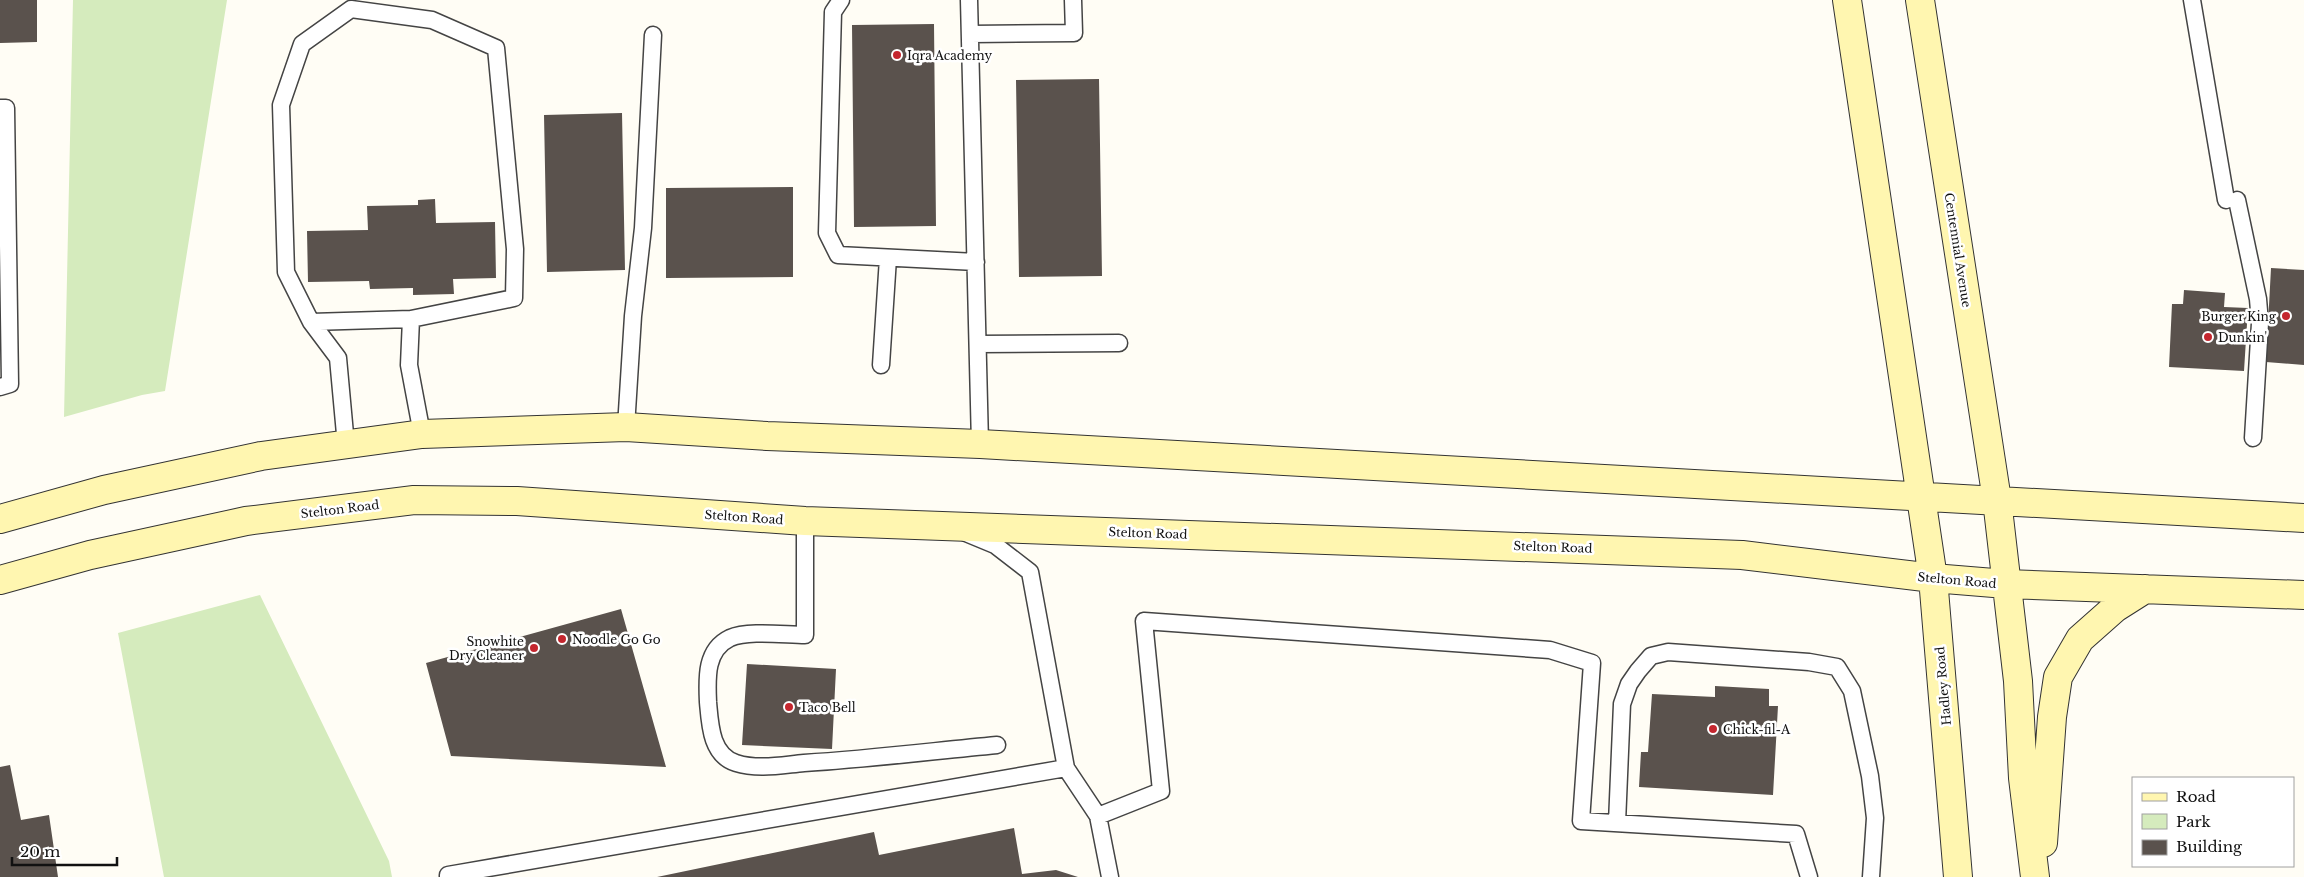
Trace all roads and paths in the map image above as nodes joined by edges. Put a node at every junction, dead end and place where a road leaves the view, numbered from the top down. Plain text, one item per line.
1 (841, 0) edge
2 (969, 0) edge
3 (1073, 0) edge
4 (1847, 0) edge
5 (1920, 0) edge
6 (2192, 0) edge
7 (971, 34) junction
8 (653, 35) dead end
9 (0, 108) edge
10 (888, 258) junction
11 (976, 262) junction
12 (411, 319) junction
13 (311, 322) junction
14 (1119, 343) dead end
15 (978, 344) junction
16 (880, 365) dead end
17 (0, 386) edge
18 (626, 427) junction
19 (422, 434) junction
20 (2253, 438) dead end
21 (980, 444) junction
22 (346, 446) junction
23 (1921, 496) junction
24 (1997, 500) junction
25 (2304, 518) edge
26 (0, 519) edge
27 (805, 522) junction
28 (948, 525) junction
29 (1933, 578) junction
30 (0, 580) edge
31 (2006, 584) junction
32 (2145, 589) junction
33 (2304, 595) edge
34 (997, 745) dead end
35 (1066, 768) junction
36 (1098, 816) junction
37 (1617, 823) junction
38 (448, 877) edge
39 (1110, 877) edge
40 (1809, 877) edge
41 (1871, 877) edge
42 (1958, 877) edge
43 (2034, 877) edge
44 (2040, 877) edge

1 - 10 lane
2 - 7 lane
3 - 7 lane
4 - 23 main road
5 - 24 main road, Centennial Avenue
6 - 20 lane
7 - 11 lane
8 - 18 lane
9 - 17 lane
10 - 11 lane
10 - 16 lane
11 - 15 lane
12 - 13 lane
12 - 13 lane
12 - 19 lane
13 - 22 lane
14 - 15 lane
15 - 21 lane
18 - 19 main road
18 - 21 main road
19 - 22 main road
21 - 23 main road
22 - 26 main road
23 - 24 main road
23 - 29 main road, Hadley Road
24 - 25 main road
24 - 31 main road
27 - 28 main road, Stelton Road
27 - 30 main road, Stelton Road
27 - 34 lane
28 - 29 main road, Stelton Road
28 - 35 lane
29 - 31 main road, Stelton Road
29 - 42 main road, Hadley Road
31 - 32 main road, Stelton Road
31 - 43 main road
32 - 33 main road, Stelton Road
32 - 44 main road
35 - 36 lane
35 - 38 lane
36 - 37 lane
36 - 39 lane
37 - 40 lane
37 - 41 lane

